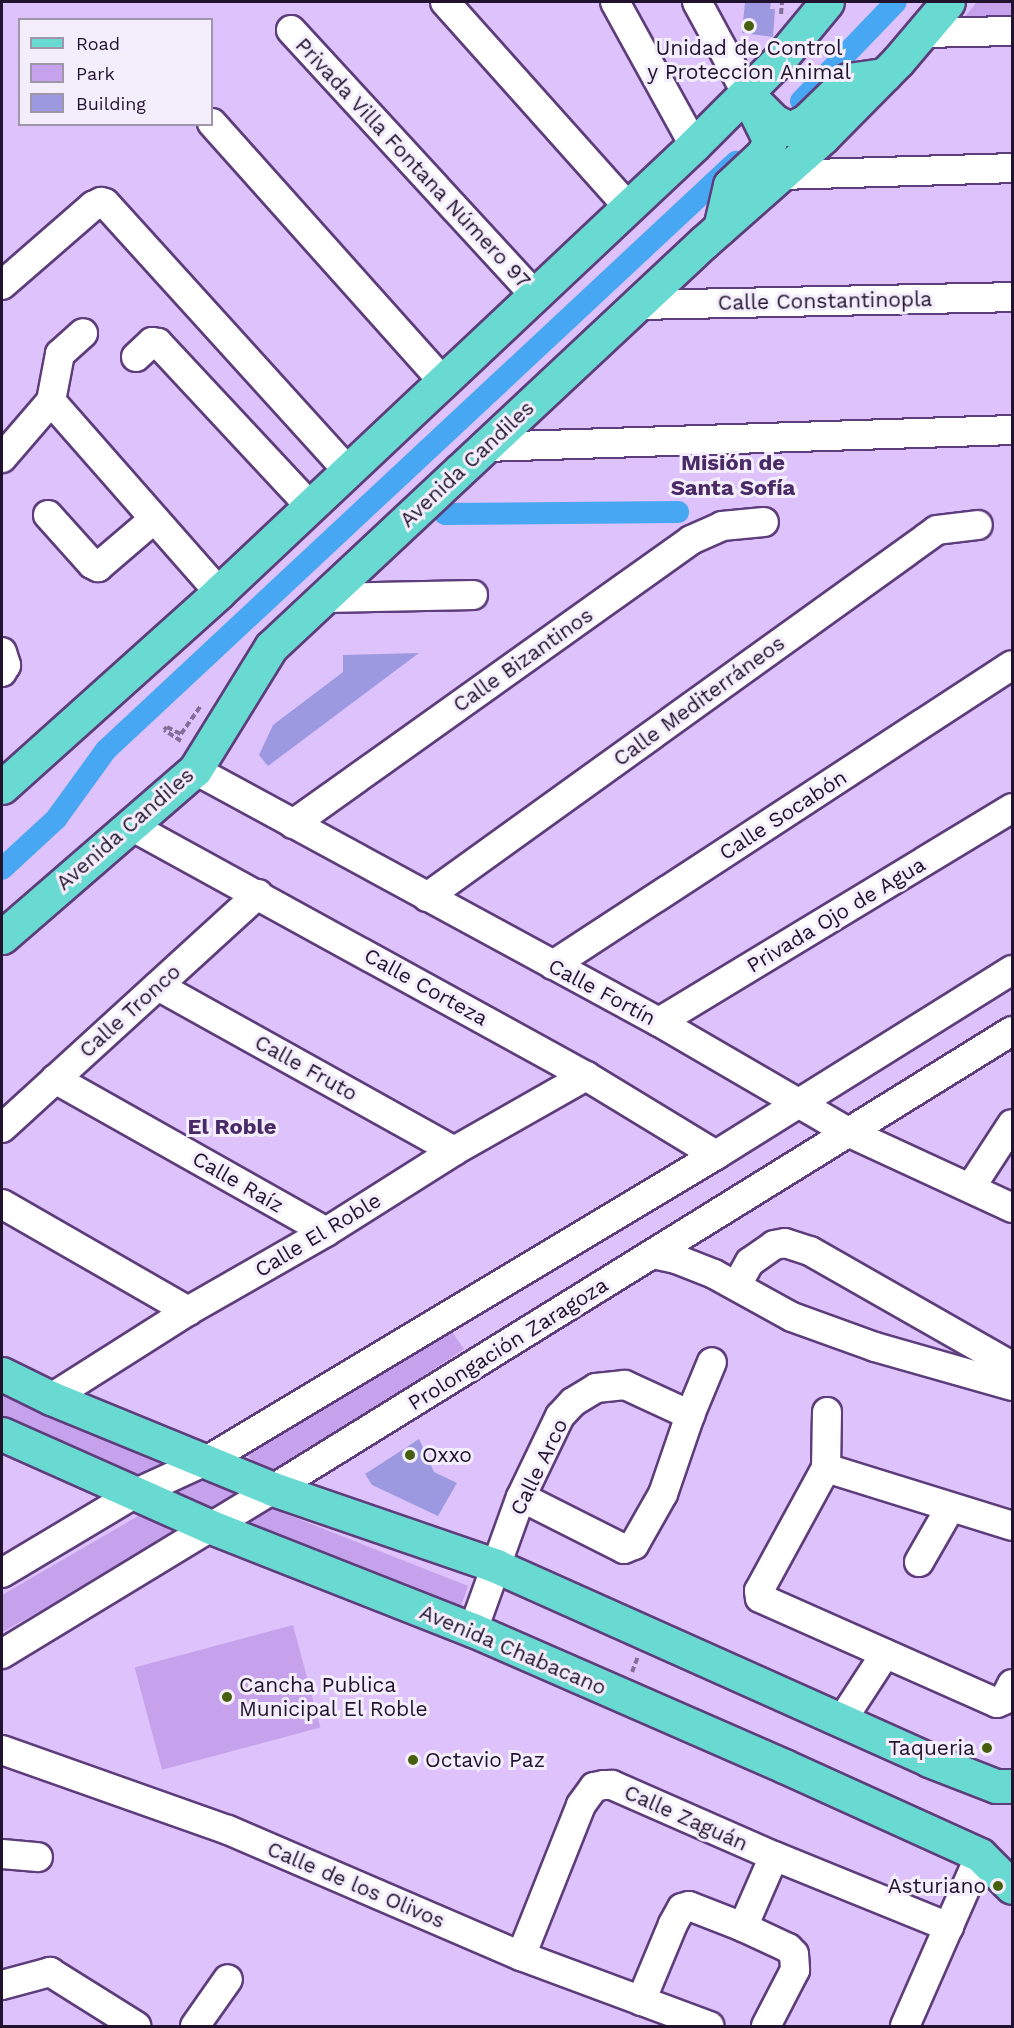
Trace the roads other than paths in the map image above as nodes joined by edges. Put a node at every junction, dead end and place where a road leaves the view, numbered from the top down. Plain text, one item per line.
1 (445, 2) edge
2 (615, 2) edge
3 (697, 2) edge
4 (827, 2) edge
5 (948, 2) edge
6 (291, 30) dead end
7 (1012, 31) edge
8 (923, 33) junction
9 (885, 75) junction
10 (747, 94) junction
11 (213, 124) edge
12 (694, 146) junction
13 (1012, 168) edge
14 (780, 175) junction
15 (628, 207) junction
16 (720, 228) junction
17 (2, 285) edge
18 (535, 295) junction
19 (1012, 297) edge
20 (637, 305) junction
21 (82, 333) dead end
22 (136, 357) dead end
23 (443, 381) junction
24 (51, 401) junction
25 (1012, 430) edge
26 (484, 447) junction
27 (3, 454) edge
28 (348, 471) junction
29 (310, 506) junction
30 (48, 515) dead end
31 (154, 519) junction
32 (764, 522) dead end
33 (978, 525) dead end
34 (219, 592) junction
35 (473, 595) dead end
36 (327, 598) junction
37 (2, 652) edge
38 (1012, 665) edge
39 (2, 672) edge
40 (195, 770) junction
41 (2, 785) edge
42 (1012, 808) edge
43 (293, 824) junction
44 (131, 826) junction
45 (258, 894) junction
46 (427, 897) junction
47 (2, 937) edge
48 (553, 966) junction
49 (1012, 970) edge
50 (158, 986) junction
51 (659, 1022) junction
52 (1012, 1031) edge
53 (586, 1076) junction
54 (55, 1079) junction
55 (801, 1103) junction
56 (1012, 1124) edge
57 (2, 1128) edge
58 (850, 1133) junction
59 (454, 1151) junction
60 (716, 1155) junction
61 (971, 1187) junction
62 (2, 1204) edge
63 (1012, 1208) edge
64 (326, 1232) junction
65 (653, 1254) junction
66 (737, 1285) junction
67 (188, 1311) junction
68 (712, 1362) dead end
69 (1012, 1366) edge
70 (2, 1374) edge
71 (1012, 1386) edge
72 (51, 1398) junction
73 (827, 1412) dead end
74 (690, 1415) junction
75 (2, 1434) edge
76 (206, 1461) junction
77 (826, 1468) junction
78 (273, 1489) junction
79 (134, 1494) junction
80 (521, 1497) junction
81 (950, 1508) junction
82 (1012, 1526) edge
83 (211, 1527) junction
84 (919, 1562) dead end
85 (496, 1566) junction
86 (2, 1573) edge
87 (473, 1630) junction
88 (2, 1654) edge
89 (885, 1654) junction
90 (1008, 1692) edge
91 (842, 1720) junction
92 (2, 1750) edge
93 (1012, 1786) edge
94 (2, 1854) edge
95 (980, 1855) junction
96 (774, 1856) junction
97 (38, 1857) dead end
98 (1012, 1887) edge
99 (743, 1927) junction
100 (949, 1928) junction
101 (521, 1956) junction
102 (228, 1979) dead end
103 (2, 1985) edge
104 (641, 2001) junction
105 (136, 2026) edge
106 (195, 2026) edge
107 (708, 2026) edge
108 (766, 2026) edge
109 (906, 2026) edge

1 - 15 street
2 - 12 street
3 - 10 street
4 - 10 main road
5 - 8 main road, Avenida Candiles
6 - 18 street, Privada Villa Fontana Número 97
7 - 8 street
8 - 9 main road, Avenida Candiles
9 - 10 main road
9 - 14 main road, Avenida Candiles
10 - 12 main road
10 - 16 main road
11 - 23 street
12 - 15 main road
13 - 14 street
14 - 16 main road, Avenida Candiles
15 - 18 main road
16 - 20 main road, Avenida Candiles
17 - 28 street
18 - 23 main road
19 - 20 street, Calle Constantinopla
20 - 26 main road, Avenida Candiles
21 - 24 street
22 - 29 street
23 - 28 main road
24 - 27 street
24 - 31 street
25 - 26 street
26 - 36 main road, Avenida Candiles
28 - 29 main road
29 - 34 main road
30 - 31 street
31 - 34 street
32 - 43 street, Calle Bizantinos
33 - 46 street, Calle Mediterráneos
34 - 41 main road
35 - 36 street
36 - 40 main road, Avenida Candiles
37 - 39 street
38 - 48 street, Calle Socabón
40 - 43 street, Calle Fortín
40 - 44 main road, Avenida Candiles
42 - 51 street, Privada Ojo de Agua
43 - 46 street, Calle Fortín
44 - 45 street, Calle Corteza
44 - 47 main road, Avenida Candiles
45 - 50 street, Calle Tronco
45 - 53 street, Calle Corteza
46 - 48 street, Calle Fortín
48 - 51 street, Calle Fortín
49 - 55 street
50 - 54 street, Calle Tronco
50 - 59 street, Calle Fruto
51 - 55 street, Calle Fortín
52 - 58 street, Prolongación Zaragoza
53 - 59 street, Calle El Roble
53 - 60 street, Calle Corteza
54 - 57 street, Calle Tronco
54 - 64 street, Calle Raíz
55 - 58 street, Calle Fortín
55 - 60 street
56 - 61 street
58 - 61 street, Calle Fortín
58 - 65 street, Prolongación Zaragoza
59 - 64 street, Calle El Roble
60 - 76 street
61 - 63 street, Calle Fortín
62 - 67 street
64 - 67 street, Calle El Roble
65 - 66 street
65 - 78 street, Prolongación Zaragoza
66 - 69 street
66 - 71 street
67 - 72 street, Calle El Roble
68 - 74 street
70 - 72 main road
72 - 76 main road
73 - 77 street
74 - 80 street, Calle Arco
74 - 80 street
75 - 79 main road, Avenida Chabacano
76 - 78 main road
76 - 79 street
77 - 81 street
77 - 89 street
78 - 83 street, Prolongación Zaragoza
78 - 85 main road
79 - 83 main road, Avenida Chabacano
79 - 86 street
80 - 85 street, Calle Arco
81 - 82 street
81 - 84 street
83 - 87 main road, Avenida Chabacano
83 - 88 street, Prolongación Zaragoza
85 - 87 street, Calle Arco
85 - 91 main road
87 - 95 main road, Avenida Chabacano
89 - 90 street
89 - 91 street
91 - 93 main road
92 - 101 street, Calle de los Olivos
94 - 97 street
95 - 98 main road, Avenida Chabacano
95 - 100 street
96 - 99 street
96 - 100 street, Calle Zaguán
96 - 101 street, Calle Zaguán
99 - 104 street
99 - 108 street
100 - 109 street
101 - 104 street, Calle de los Olivos
102 - 106 street
103 - 105 street
104 - 107 street, Calle de los Olivos

